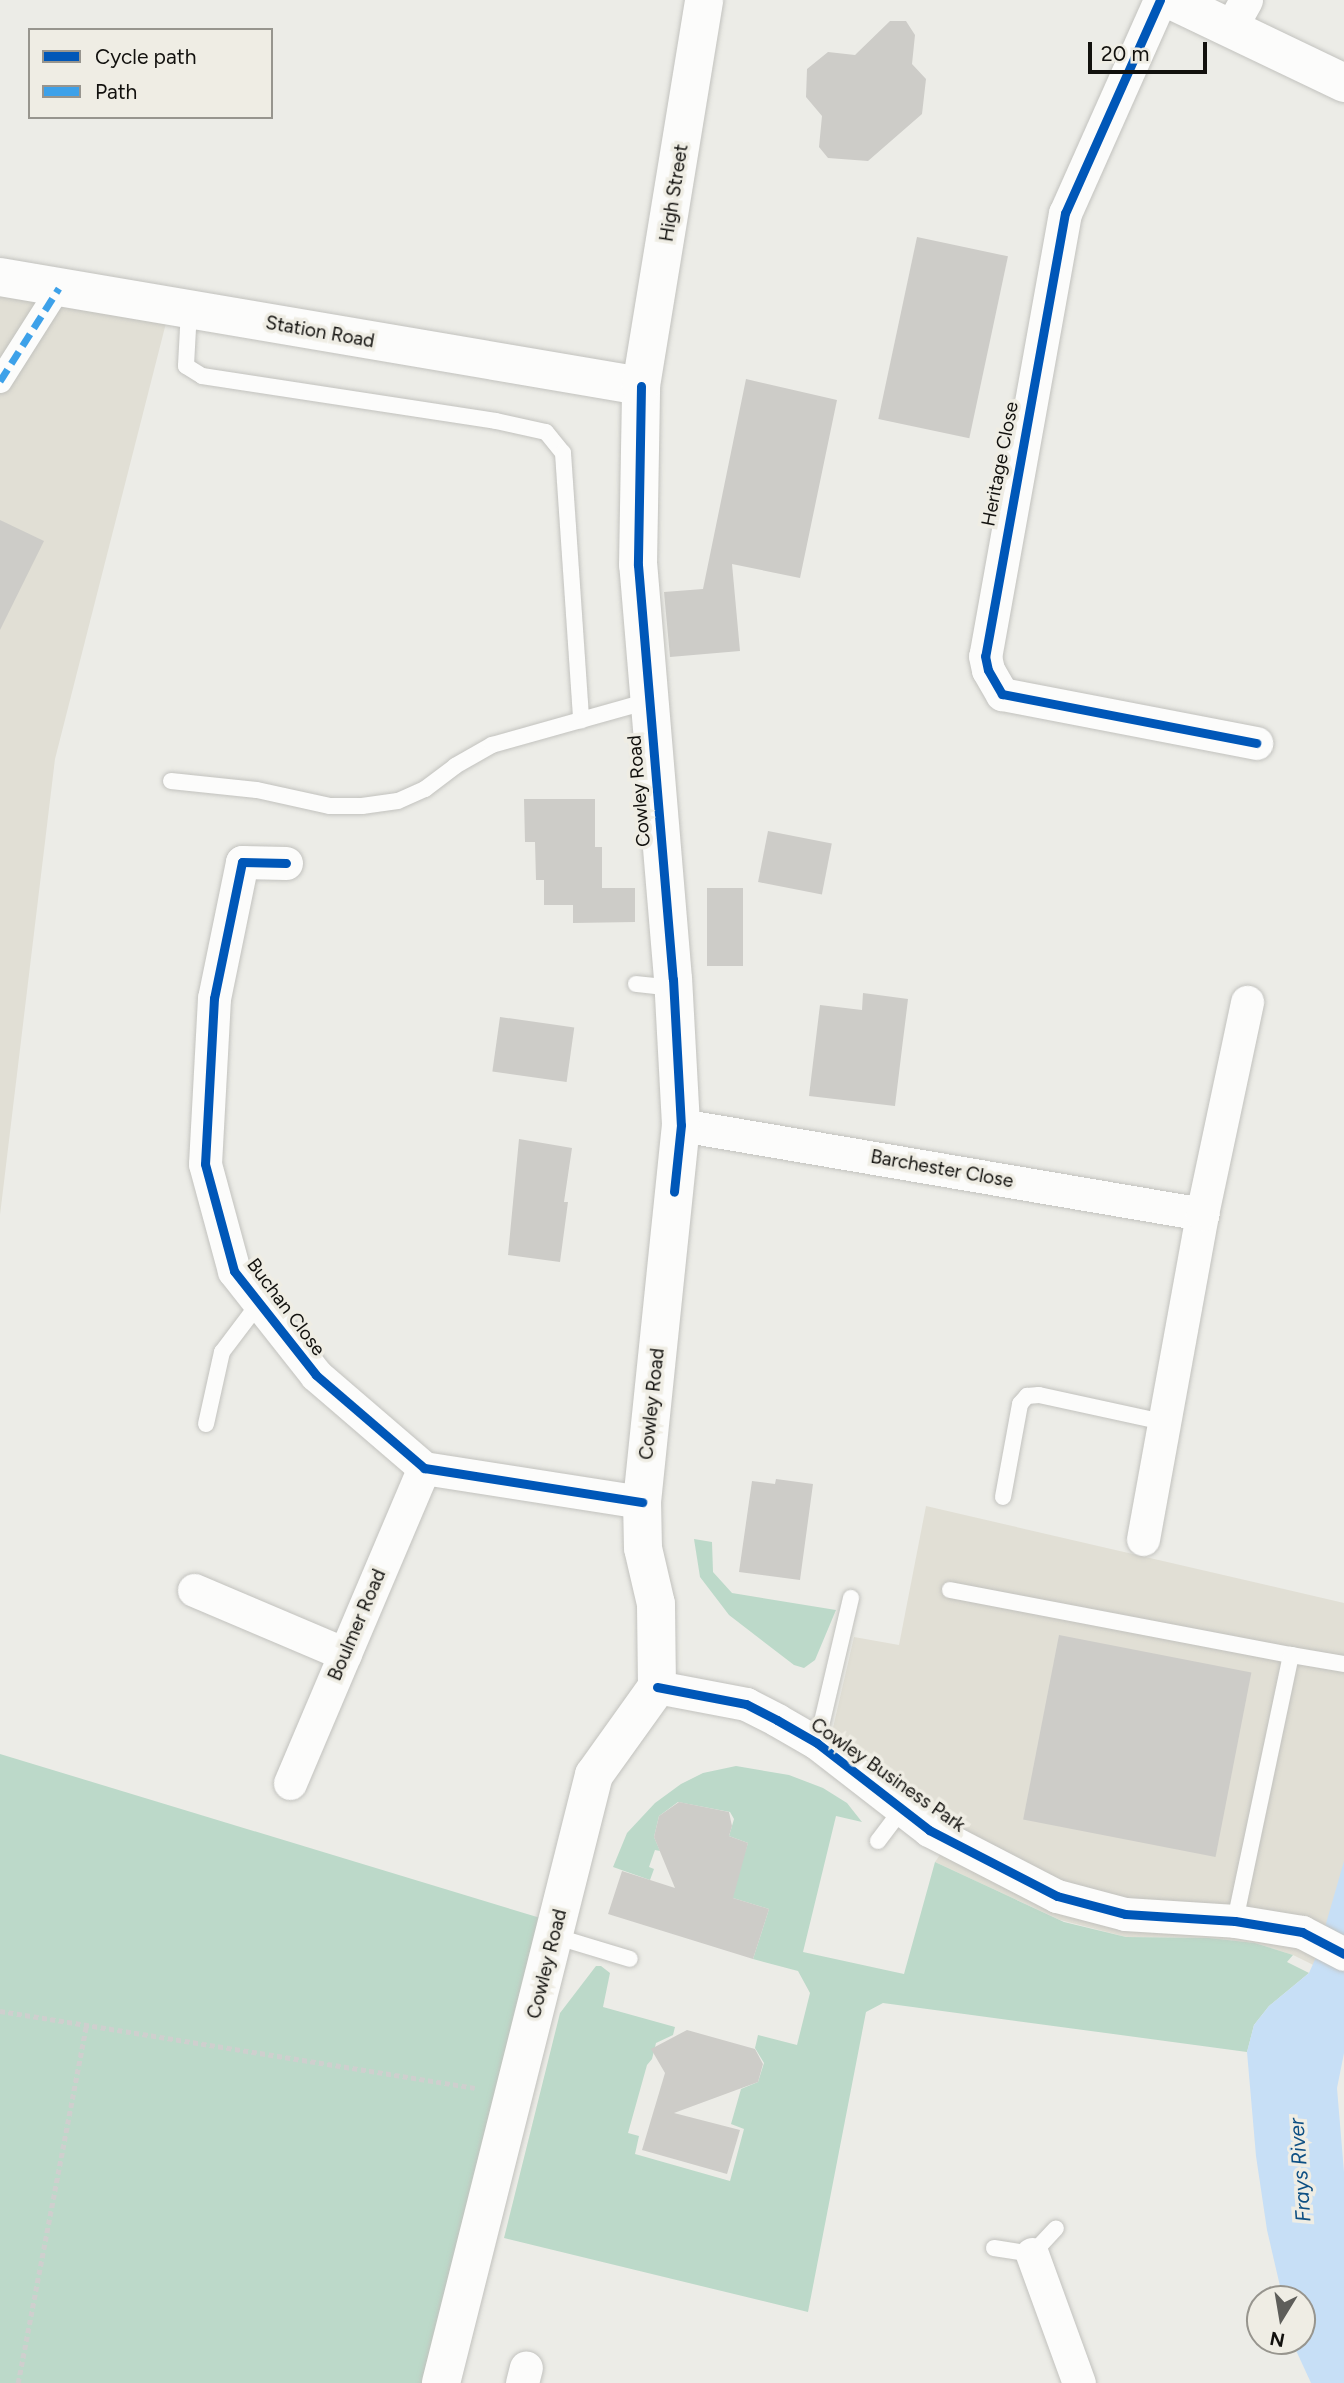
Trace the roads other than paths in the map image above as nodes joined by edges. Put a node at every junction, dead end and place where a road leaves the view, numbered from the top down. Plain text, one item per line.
1 (704, 0) edge
2 (1160, 0) edge
3 (1171, 0) edge
4 (1239, 14) edge
5 (1344, 83) edge
6 (0, 277) edge
7 (59, 288) junction
8 (189, 310) junction
9 (0, 381) edge
10 (640, 386) junction
11 (649, 701) junction
12 (581, 720) junction
13 (1256, 743) dead end
14 (171, 781) dead end
15 (286, 863) dead end
16 (1247, 1002) dead end
17 (681, 1125) junction
18 (1202, 1214) junction
19 (258, 1303) junction
20 (1163, 1422) junction
21 (206, 1424) dead end
22 (424, 1468) junction
23 (1003, 1497) dead end
24 (642, 1502) junction
25 (1143, 1539) dead end
26 (194, 1590) dead end
27 (950, 1590) dead end
28 (851, 1598) dead end
29 (345, 1654) junction
30 (1291, 1655) junction
31 (1344, 1664) edge
32 (657, 1687) junction
33 (817, 1743) junction
34 (290, 1783) dead end
35 (901, 1810) junction
36 (878, 1841) dead end
37 (1235, 1920) junction
38 (554, 1936) junction
39 (1344, 1954) edge
40 (630, 1959) dead end
41 (1055, 2228) dead end
42 (994, 2248) dead end
43 (1031, 2254) junction
44 (441, 2383) edge
45 (1079, 2383) edge

1 - 10 main road, High Street
2 - 13 street, Heritage Close
3 - 4 main road
4 - 5 main road
6 - 7 main road, Station Road
7 - 8 main road, Station Road
7 - 9 street
8 - 10 main road, Station Road
8 - 12 lane
10 - 11 main road, Cowley Road
11 - 12 lane
11 - 17 main road, Cowley Road
12 - 14 lane
15 - 19 street, Buchan Close
16 - 18 street
17 - 18 street, Barchester Close
17 - 24 main road, Cowley Road
18 - 20 street
19 - 21 lane
19 - 22 street, Buchan Close
20 - 23 lane
20 - 25 street
22 - 24 street
22 - 29 street, Boulmer Road
24 - 32 main road, Cowley Road
26 - 29 street
27 - 30 lane
28 - 33 lane
29 - 34 street, Boulmer Road
30 - 31 lane
30 - 37 lane
32 - 33 street, Cowley Business Park
32 - 38 main road, Cowley Road
33 - 35 street, Cowley Business Park
35 - 36 lane
35 - 37 street, Cowley Business Park
37 - 39 street, Cowley Business Park
38 - 40 lane
38 - 44 main road, Cowley Road
41 - 43 lane
42 - 43 lane
43 - 45 street

